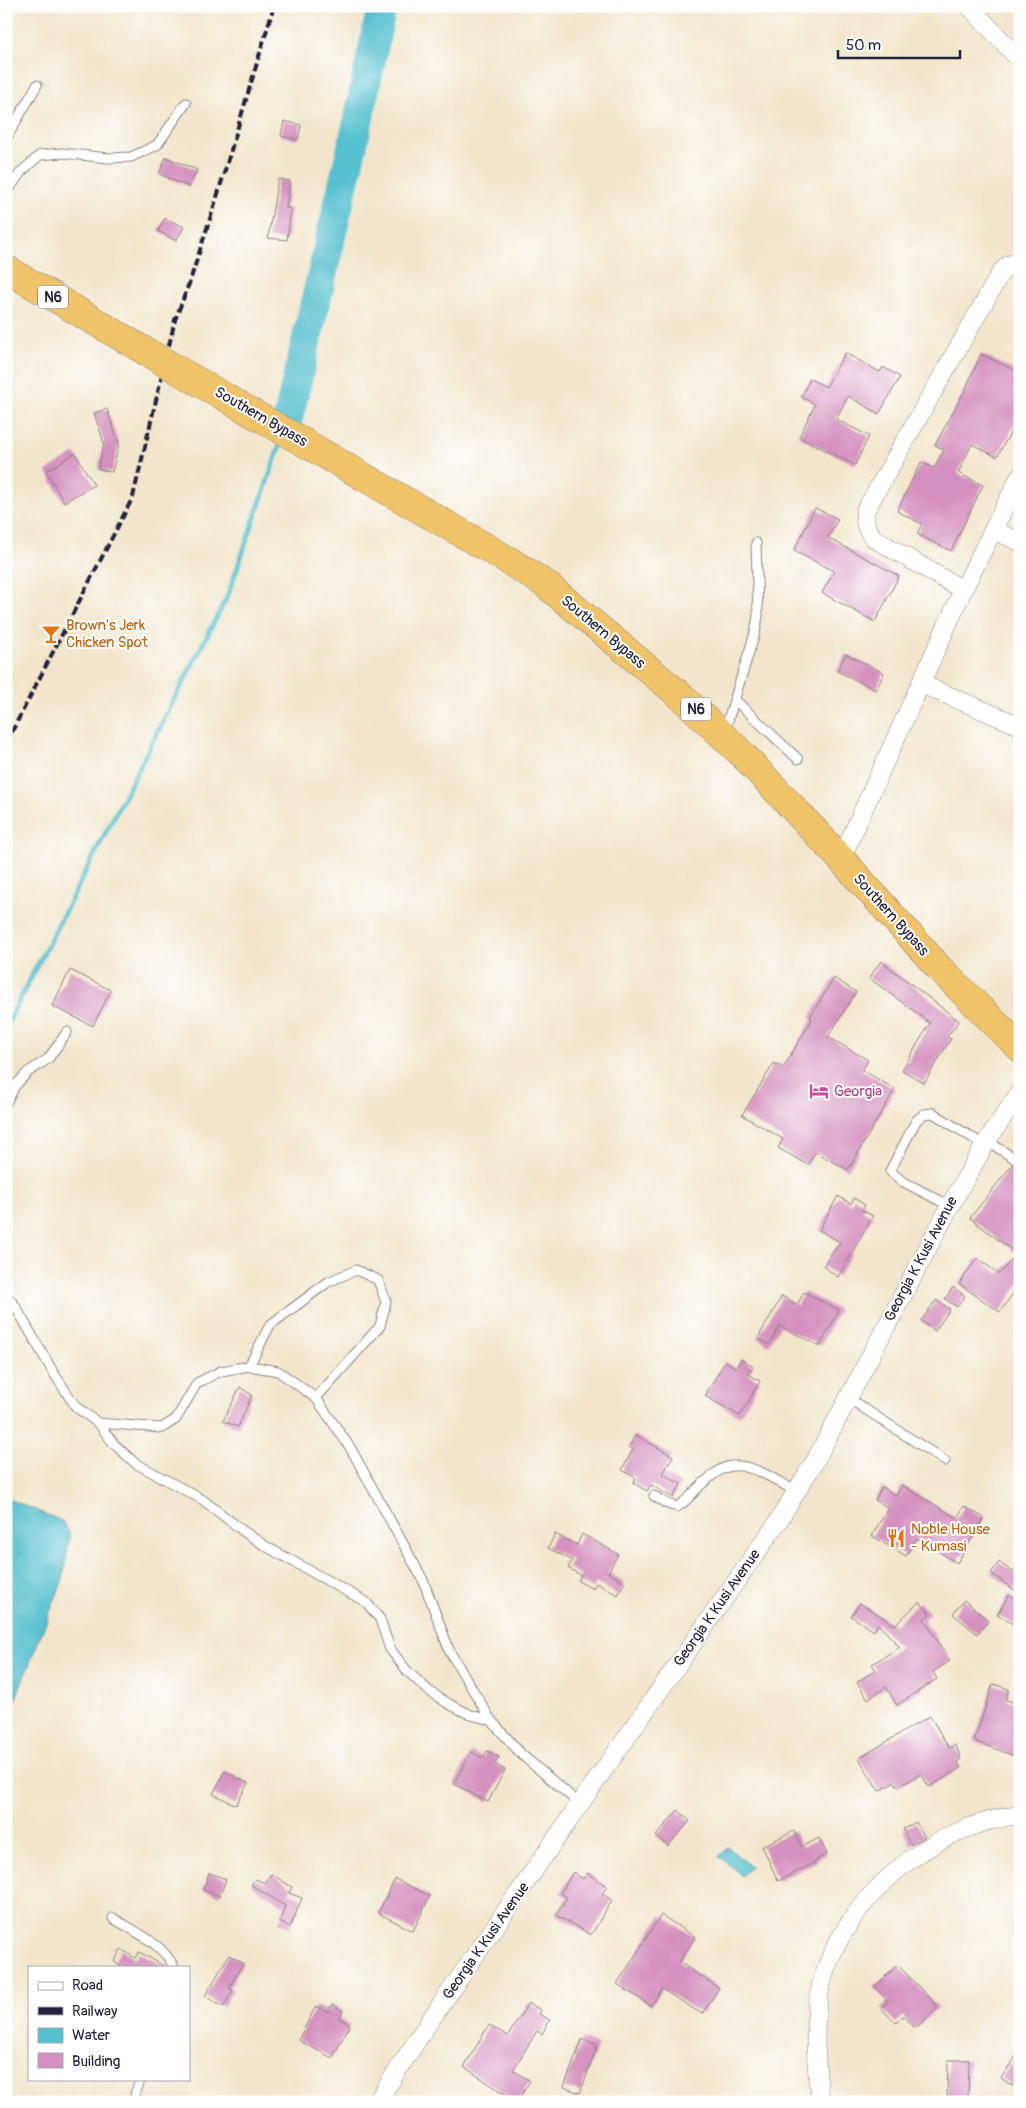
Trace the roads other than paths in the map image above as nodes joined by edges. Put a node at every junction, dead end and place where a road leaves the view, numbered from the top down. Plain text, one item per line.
1 (969, 6) edge
2 (1020, 60) edge
3 (37, 85) dead end
4 (186, 103) dead end
5 (6, 139) edge
6 (6, 194) edge
7 (1020, 262) edge
8 (6, 269) edge
9 (6, 283) edge
10 (100, 325) junction
11 (1020, 476) edge
12 (993, 530) junction
13 (1020, 542) edge
14 (756, 543) dead end
15 (963, 590) junction
16 (921, 684) junction
17 (735, 700) junction
18 (1020, 726) edge
19 (723, 735) junction
20 (798, 759) dead end
21 (841, 859) junction
22 (67, 1032) dead end
23 (1020, 1048) edge
24 (1020, 1092) edge
25 (6, 1103) edge
26 (986, 1143) junction
27 (1020, 1162) edge
28 (950, 1206) junction
29 (6, 1296) edge
30 (249, 1366) junction
31 (316, 1398) junction
32 (848, 1398) junction
33 (98, 1423) junction
34 (945, 1461) dead end
35 (795, 1491) junction
36 (654, 1496) dead end
37 (491, 1720) junction
38 (580, 1804) junction
39 (1020, 1815) edge
40 (114, 1918) dead end
41 (174, 1966) edge
42 (141, 2080) edge
43 (134, 2102) edge
44 (377, 2102) edge
45 (820, 2102) edge

1 - 2 street
3 - 5 lane
4 - 6 lane
7 - 15 street
8 - 10 highway, Southern Bypass / N6
9 - 10 highway, Southern Bypass / N6
10 - 19 highway, Southern Bypass / N6, bridge
11 - 12 street
12 - 13 street
12 - 15 street
14 - 17 lane
15 - 16 street
16 - 18 street
16 - 21 street
17 - 19 lane
17 - 20 lane
19 - 21 highway, Southern Bypass / N6
21 - 23 highway, Southern Bypass / N6
22 - 25 lane
24 - 26 street, Georgia K Kusi Avenue
26 - 27 lane
26 - 28 street, Georgia K Kusi Avenue
26 - 28 lane
28 - 32 street, Georgia K Kusi Avenue
29 - 33 lane
30 - 31 lane
30 - 31 lane
30 - 33 lane
31 - 37 lane
32 - 34 lane
32 - 35 street, Georgia K Kusi Avenue
33 - 37 lane
35 - 36 lane
35 - 38 street, Georgia K Kusi Avenue
37 - 38 lane
38 - 44 street, Georgia K Kusi Avenue
39 - 45 street
40 - 41 lane
42 - 43 lane

